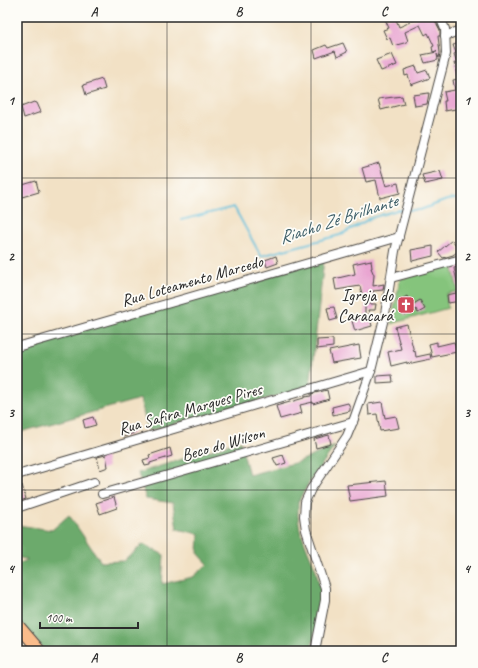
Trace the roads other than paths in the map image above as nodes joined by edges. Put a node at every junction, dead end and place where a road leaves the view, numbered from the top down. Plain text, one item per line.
1 (440, 17) edge
2 (461, 30) edge
3 (445, 36) junction
4 (399, 237) junction
5 (461, 259) edge
6 (391, 278) junction
7 (17, 347) edge
8 (370, 371) junction
9 (353, 422) junction
10 (17, 475) edge
11 (94, 482) dead end
12 (102, 494) dead end
13 (17, 508) edge
14 (17, 624) edge
15 (40, 651) edge
16 (315, 651) edge

1 - 3 street
2 - 3 street
3 - 4 street
4 - 6 street
4 - 7 street, Rua Loteamento Marcedo
5 - 6 street
6 - 8 street
8 - 9 street
8 - 10 street, Rua Safira Marques Pires
9 - 12 street, Beco do Wilson
9 - 16 street
11 - 13 street
14 - 15 main road

